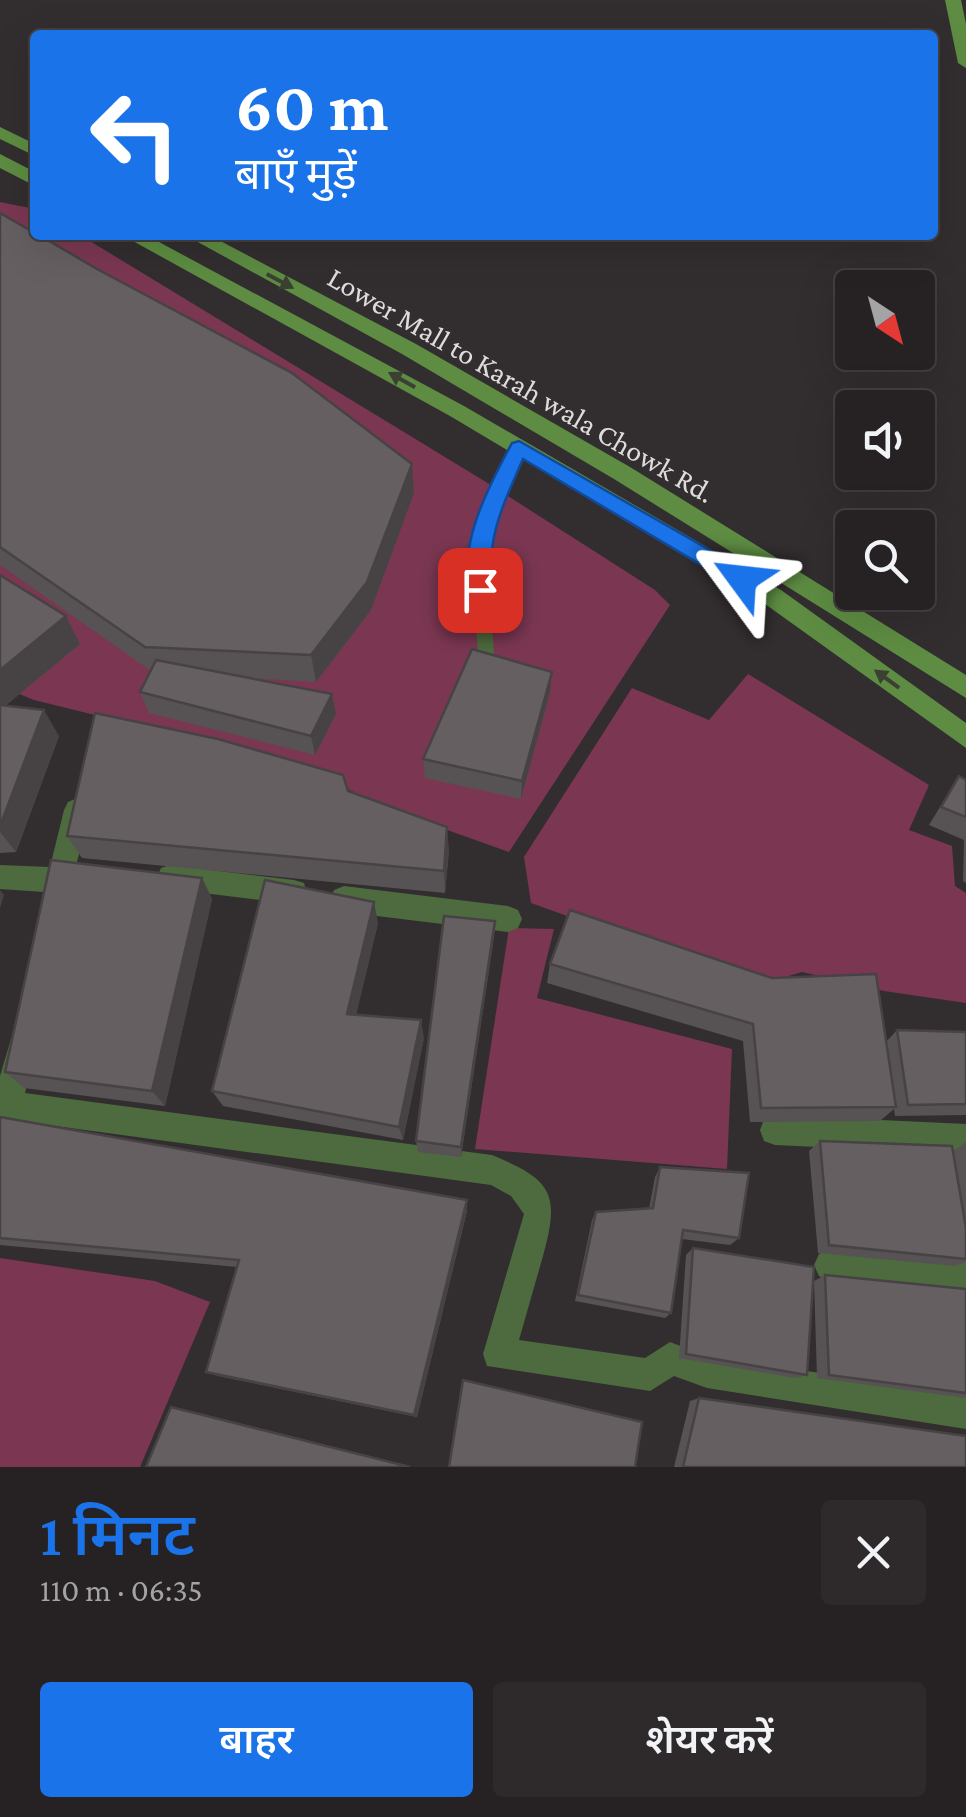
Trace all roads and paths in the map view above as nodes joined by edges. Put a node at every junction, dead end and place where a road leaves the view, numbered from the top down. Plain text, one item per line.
1 (952, 0) edge
2 (966, 63) edge
3 (0, 132) edge
4 (30, 148) edge
5 (0, 160) edge
6 (30, 177) edge
7 (140, 240) edge
8 (203, 240) edge
9 (479, 390) junction
10 (457, 411) junction
11 (519, 448) junction
12 (486, 652) edge
13 (966, 688) edge
14 (966, 737) edge
15 (86, 777) edge
16 (69, 870) junction
17 (141, 873) edge
18 (0, 877) edge
19 (51, 918) edge
20 (508, 919) dead end
21 (25, 1030) edge
22 (8, 1105) junction
23 (775, 1130) edge
24 (0, 1137) edge
25 (966, 1139) edge
26 (830, 1265) edge
27 (966, 1274) edge
28 (966, 1412) edge

1 - 2 main road
3 - 4 main road
5 - 6 main road
10 -> 7 main road
8 -> 9 main road, Lower Mall to Karah wala Chowk Rd.
9 - 10 main road
9 - 13 main road, Lower Mall to Karah wala Chowk Rd.
10 - 11 main road
11 - 12 lane
14 -> 11 main road
15 - 16 street
16 - 18 street
16 - 19 street
17 - 20 street
21 - 22 street
22 - 24 street
22 - 28 street
23 - 25 street
26 - 27 street

